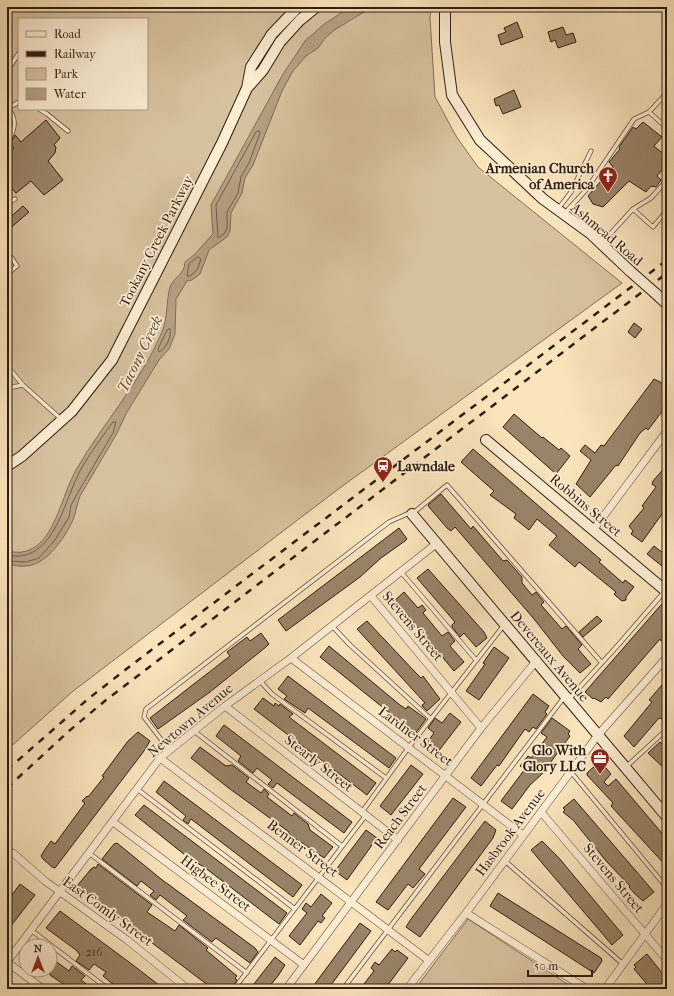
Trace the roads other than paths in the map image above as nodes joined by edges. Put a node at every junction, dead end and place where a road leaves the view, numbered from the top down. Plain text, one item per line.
1 (298, 7) edge
2 (316, 7) edge
3 (445, 9) edge
4 (18, 54) edge
5 (7, 71) edge
6 (247, 88) junction
7 (667, 97) edge
8 (18, 102) edge
9 (7, 108) edge
10 (41, 110) edge
11 (649, 112) junction
12 (667, 128) edge
13 (68, 131) dead end
14 (7, 137) edge
15 (591, 151) dead end
16 (667, 180) edge
17 (15, 199) dead end
18 (7, 204) edge
19 (633, 209) junction
20 (667, 210) edge
21 (561, 212) junction
22 (601, 244) junction
23 (7, 252) edge
24 (7, 274) edge
25 (667, 304) edge
26 (7, 366) edge
27 (23, 386) junction
28 (7, 388) edge
29 (62, 420) junction
30 (667, 431) edge
31 (486, 440) dead end
32 (7, 466) edge
33 (412, 514) junction
34 (594, 529) junction
35 (436, 544) junction
36 (401, 572) junction
37 (666, 591) edge
38 (371, 596) junction
39 (504, 624) junction
40 (332, 626) junction
41 (667, 657) edge
42 (291, 658) junction
43 (476, 660) junction
44 (537, 660) junction
45 (602, 663) junction
46 (260, 681) junction
47 (452, 692) junction
48 (567, 697) junction
49 (225, 706) junction
50 (431, 719) junction
51 (482, 728) junction
52 (194, 731) junction
53 (667, 734) edge
54 (598, 735) junction
55 (409, 747) junction
56 (170, 751) junction
57 (160, 758) junction
58 (625, 768) junction
59 (571, 772) junction
60 (446, 775) junction
61 (386, 778) junction
62 (137, 790) junction
63 (483, 804) junction
64 (541, 812) junction
65 (665, 812) edge
66 (364, 814) junction
67 (113, 822) junction
68 (524, 835) junction
69 (398, 840) junction
70 (7, 846) edge
71 (342, 846) junction
72 (13, 853) joint
73 (90, 853) junction
74 (505, 860) junction
75 (319, 876) junction
76 (667, 888) edge
77 (61, 892) junction
78 (352, 901) junction
79 (667, 904) edge
80 (295, 908) junction
81 (466, 913) junction
82 (388, 929) junction
83 (31, 930) junction
84 (645, 934) junction
85 (271, 940) junction
86 (428, 960) junction
87 (667, 960) edge
88 (7, 962) edge
89 (623, 964) junction
90 (304, 965) junction
91 (247, 973) junction
92 (43, 989) edge
93 (108, 989) edge
94 (188, 989) edge
95 (234, 989) edge
96 (286, 989) edge
97 (344, 989) edge
98 (407, 989) edge
99 (587, 989) edge
100 (605, 989) edge

1 - 6 street, Tookany Creek Parkway
2 - 6 street
3 - 21 street, Ashmead Road
4 - 5 lane
6 - 29 street, Tookany Creek Parkway
7 - 11 lane
8 - 9 lane
9 - 14 lane
10 - 13 lane
11 - 12 lane
11 - 21 lane
15 - 21 lane
16 - 19 lane
17 - 18 lane
19 - 20 lane
19 - 22 lane
21 - 22 street, Ashmead Road
22 - 25 street, Ashmead Road, bridge
23 - 24 lane
26 - 27 lane
27 - 28 lane
27 - 29 lane
29 - 32 street, Tookany Creek Parkway
30 - 34 street
31 - 34 street, Robbins Street
33 - 35 street, Devereaux Avenue
33 - 45 lane
33 - 56 lane
34 - 37 street, Robbins Street
35 - 36 street, Newtown Avenue
35 - 39 street, Devereaux Avenue
36 - 38 street, Newtown Avenue
36 - 43 lane
37 - 45 lane
38 - 40 street, Newtown Avenue
38 - 47 street, Stevens Street
39 - 43 lane
39 - 44 street, Devereaux Avenue
40 - 42 street, Newtown Avenue
40 - 50 lane
41 - 54 street, Hasbrook Avenue
42 - 46 street, Newtown Avenue
42 - 55 street, Lardner Street
43 - 47 lane
44 - 48 street, Devereaux Avenue
44 - 51 street, Reach Street
45 - 48 lane
46 - 49 street, Newtown Avenue
46 - 61 lane
47 - 50 lane
47 - 51 street, Stevens Street
48 - 54 street, Devereaux Avenue
48 - 63 lane
49 - 52 street, Newtown Avenue
49 - 66 street, Stearly Street
50 - 55 lane
51 - 60 street, Reach Street
52 - 56 street, Newtown Avenue
52 - 71 lane
53 - 58 lane
54 - 58 street, Devereaux Avenue
54 - 59 street, Hasbrook Avenue
55 - 60 street, Lardner Street
55 - 61 lane
56 - 57 street, Newtown Avenue
57 - 62 street, Newtown Avenue
57 - 75 street, Benner Street
58 - 65 street, Devereaux Avenue
59 - 64 street, Hasbrook Avenue
59 - 76 lane
60 - 63 street, Lardner Street
60 - 69 street, Reach Street
61 - 66 lane
62 - 67 street, Newtown Avenue
62 - 80 lane
63 - 68 street, Lardner Street
63 - 82 lane
64 - 68 street, Hasbrook Avenue
64 - 84 street, Stevens Street
66 - 69 street, Stearly Street
66 - 71 lane
67 - 73 street, Newtown Avenue
67 - 85 street, Higbee Street
68 - 74 street, Hasbrook Avenue
69 - 78 street, Reach Street
70 - 72 lane
71 - 75 lane
72 - 77 street, East Comly Street
73 - 77 street, Newtown Avenue
73 - 91 lane
74 - 81 street, Hasbrook Avenue
74 - 89 lane
75 - 78 street, Benner Street
75 - 80 lane
77 - 83 street, Newtown Avenue
77 - 94 street, East Comly Street
78 - 82 street, Benner Street
78 - 90 street, Reach Street
79 - 84 street
80 - 85 lane
81 - 86 street, Hasbrook Avenue
81 - 99 street
82 - 86 street, Benner Street
82 - 97 lane
83 - 88 street, Newtown Avenue
83 - 93 lane
84 - 87 street, Stevens Street
84 - 89 street
85 - 90 street, Higbee Street
85 - 91 lane
86 - 98 street, Hasbrook Avenue
88 - 92 street
89 - 100 street
90 - 96 street, Reach Street
91 - 95 lane

